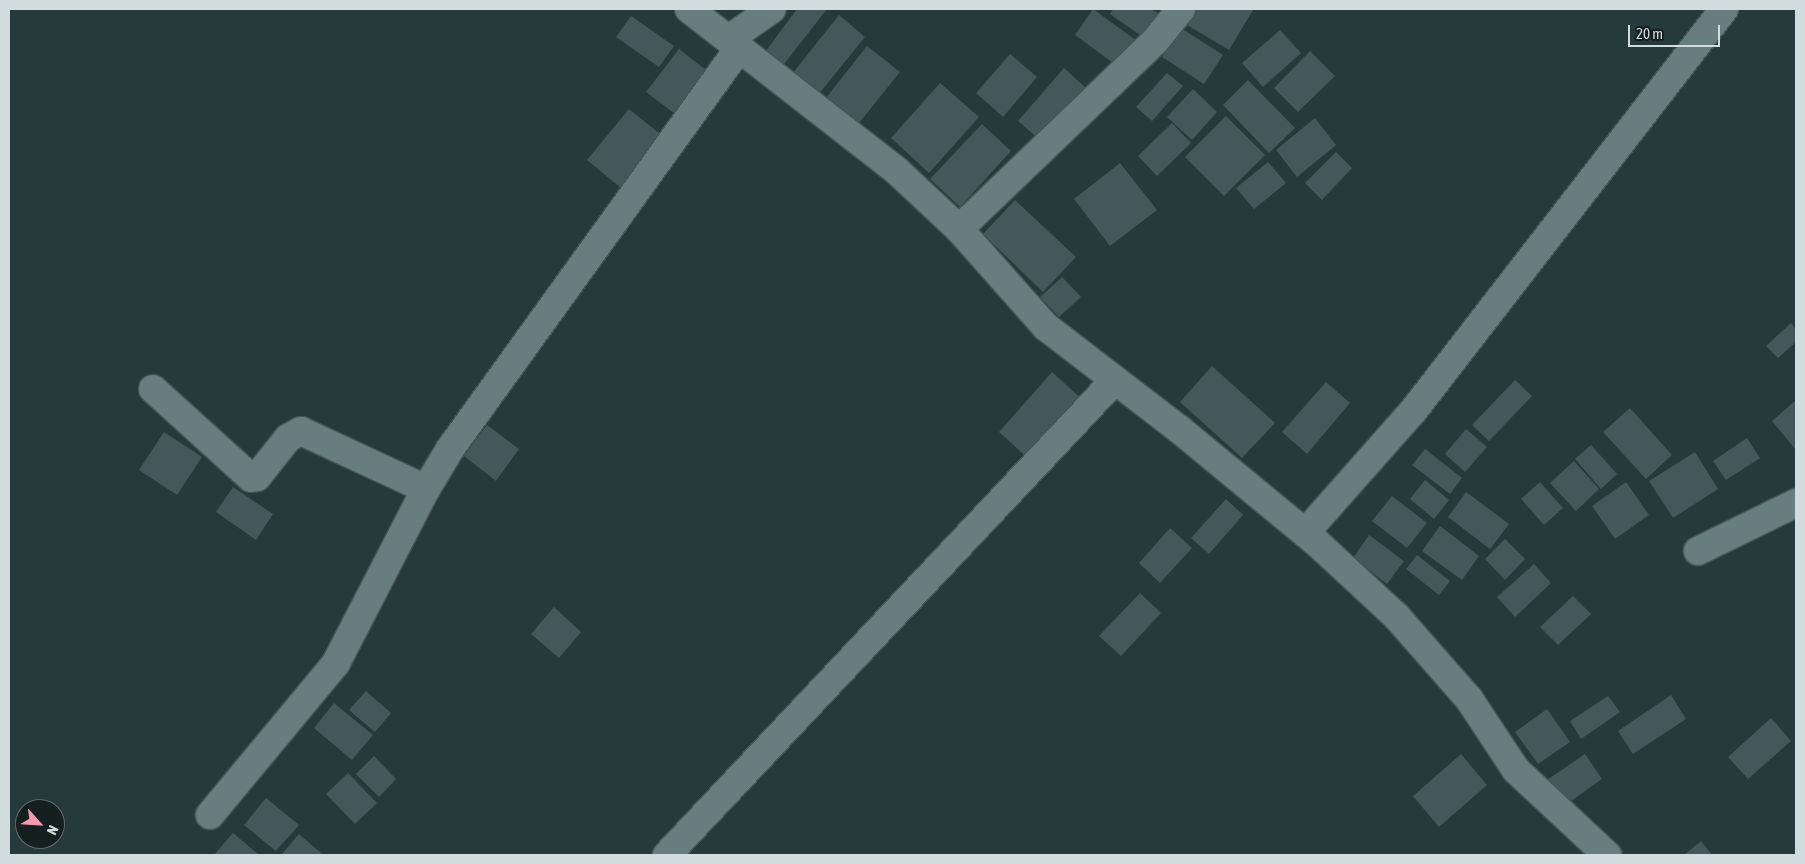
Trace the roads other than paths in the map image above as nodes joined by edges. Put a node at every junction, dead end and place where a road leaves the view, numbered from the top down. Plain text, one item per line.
1 (689, 9) edge
2 (772, 9) edge
3 (1724, 9) edge
4 (1174, 11) edge
5 (735, 43) junction
6 (959, 229) junction
7 (1115, 380) junction
8 (153, 389) dead end
9 (426, 489) junction
10 (1796, 503) edge
11 (1305, 533) junction
12 (1698, 551) dead end
13 (210, 815) dead end
14 (667, 855) edge
15 (1607, 855) edge

1 - 5 street
2 - 5 street
3 - 11 street
4 - 6 street
5 - 6 street
5 - 9 street
6 - 7 street
7 - 11 street
7 - 14 street
8 - 9 street
9 - 13 street
10 - 12 street
11 - 15 street

